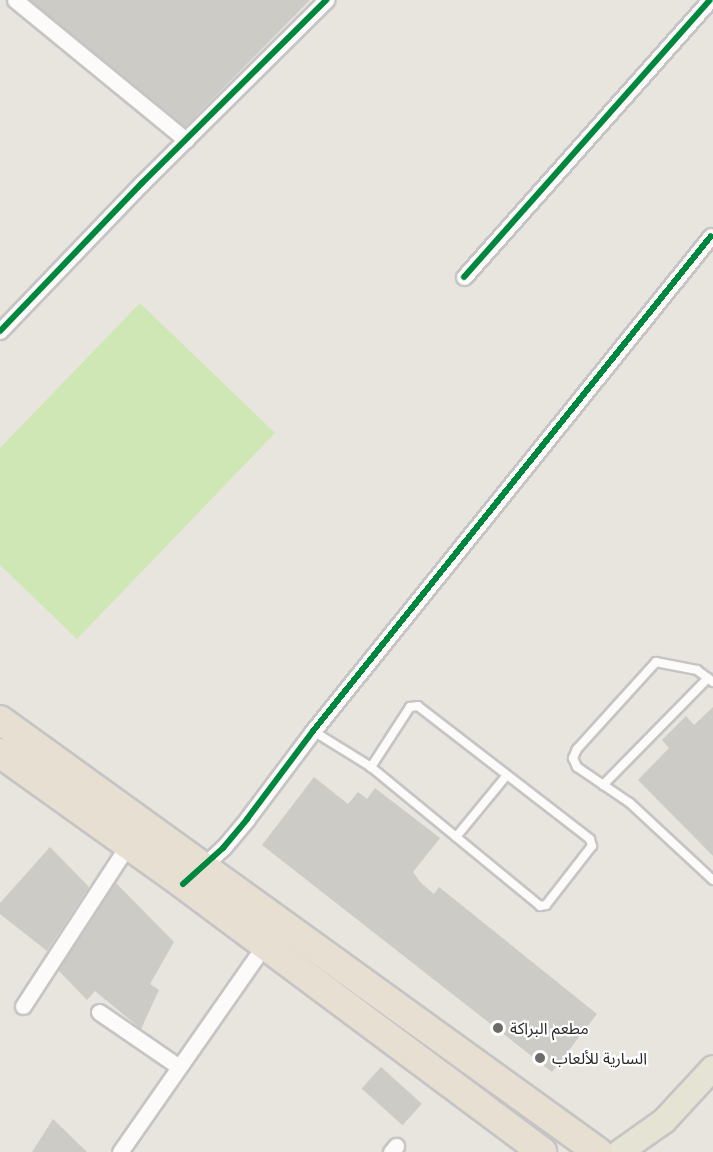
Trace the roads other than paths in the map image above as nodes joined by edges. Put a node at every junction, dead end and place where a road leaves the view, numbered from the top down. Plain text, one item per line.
1 (15, 0) edge
2 (326, 0) edge
3 (710, 0) edge
4 (186, 140) junction
5 (711, 236) dead end
6 (464, 278) dead end
7 (0, 331) edge
8 (710, 680) edge
9 (0, 720) edge
10 (313, 731) junction
11 (0, 753) edge
12 (371, 767) junction
13 (507, 775) junction
14 (603, 785) junction
15 (456, 837) junction
16 (128, 844) junction
17 (194, 875) junction
18 (713, 880) edge
19 (265, 944) junction
20 (23, 1006) dead end
21 (99, 1012) dead end
22 (179, 1067) junction
23 (713, 1068) edge
24 (664, 1120) junction
25 (120, 1152) edge
26 (542, 1152) edge
27 (598, 1152) edge
28 (620, 1152) edge
29 (647, 1152) edge

1 - 4 street
2 - 4 street
3 - 6 street
4 - 7 street
5 - 10 street
8 - 14 lane
8 - 14 lane
9 - 17 highway
10 - 12 lane
10 - 17 street
11 - 16 highway
12 - 13 lane
12 - 15 lane
13 - 15 lane
13 - 15 lane
14 - 18 lane
16 - 17 highway
16 - 20 street
17 - 19 highway
17 - 27 highway
19 - 22 street
19 - 26 highway
21 - 22 street
22 - 25 street
23 - 24 main road
24 - 28 main road
24 - 29 main road

